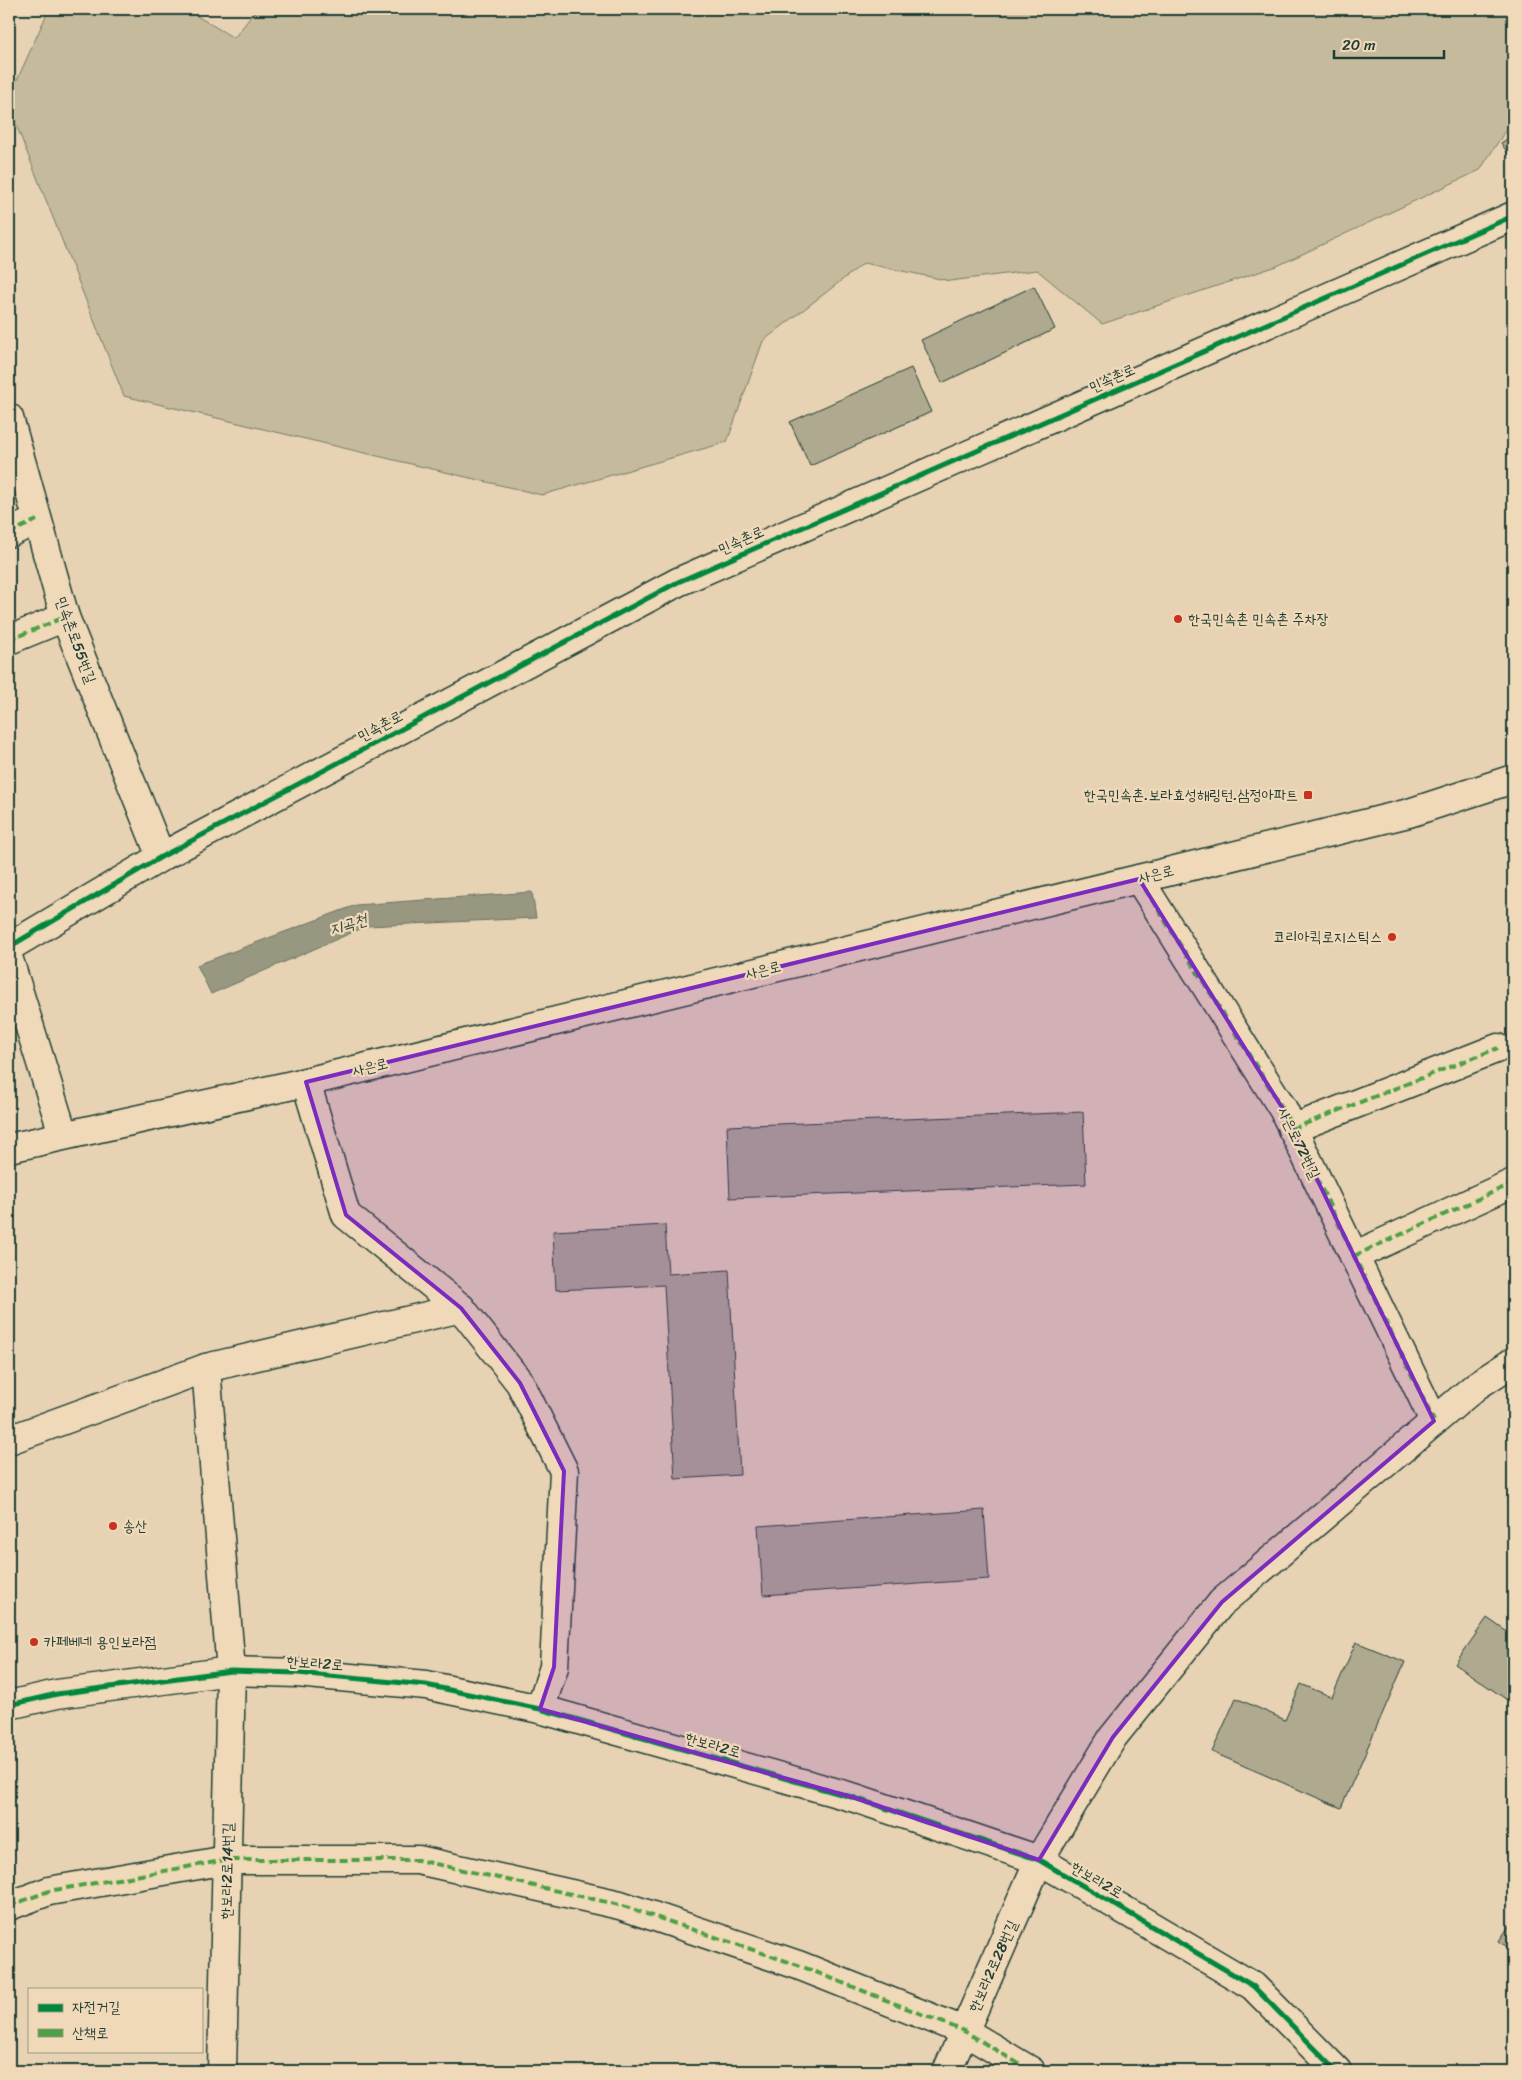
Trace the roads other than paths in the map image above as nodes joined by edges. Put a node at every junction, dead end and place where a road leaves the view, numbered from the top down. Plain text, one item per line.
1 (1513, 216) edge
2 (9, 418) edge
3 (37, 520) junction
4 (9, 533) edge
5 (65, 617) junction
6 (9, 640) edge
7 (1513, 779) edge
8 (161, 856) junction
9 (1139, 878) junction
10 (9, 947) edge
11 (9, 960) edge
12 (1498, 1048) dead end
13 (306, 1082) junction
14 (1292, 1130) junction
15 (62, 1134) junction
16 (9, 1148) edge
17 (1513, 1183) edge
18 (1354, 1256) junction
19 (461, 1308) junction
20 (1513, 1362) edge
21 (206, 1368) junction
22 (1434, 1421) junction
23 (9, 1440) edge
24 (231, 1671) junction
25 (9, 1705) edge
26 (540, 1710) junction
27 (227, 1860) junction
28 (1039, 1860) junction
29 (9, 1906) edge
30 (964, 2031) junction
31 (222, 2071) edge
32 (947, 2071) edge
33 (1031, 2071) edge
34 (1337, 2071) edge

1 - 8 street, 민속촌로
2 - 3 street, 민속촌로55번길
3 - 4 street
3 - 5 street, 민속촌로55번길
5 - 6 street
5 - 8 street, 민속촌로55번길
7 - 9 street, 사은로
8 - 10 street, 민속촌로
9 - 13 street, 사은로
9 - 14 street, 사은로72번길
11 - 15 street
12 - 14 street
13 - 15 street, 사은로
13 - 19 street
14 - 18 street, 사은로72번길
15 - 16 street, 사은로
17 - 18 street
18 - 22 street, 사은로72번길
19 - 21 street
19 - 26 street
20 - 22 street, 한보라2로28번길
21 - 23 street
21 - 24 street, 한보라2로14번길
22 - 28 street, 한보라2로28번길
24 - 25 street, 한보라2로
24 - 26 street, 한보라2로
24 - 27 street, 한보라2로14번길
26 - 28 street, 한보라2로
27 - 29 street
27 - 30 street
27 - 31 street, 한보라2로14번길
28 - 30 street, 한보라2로28번길
28 - 34 street, 한보라2로
30 - 32 street, 한보라2로28번길
30 - 33 street

